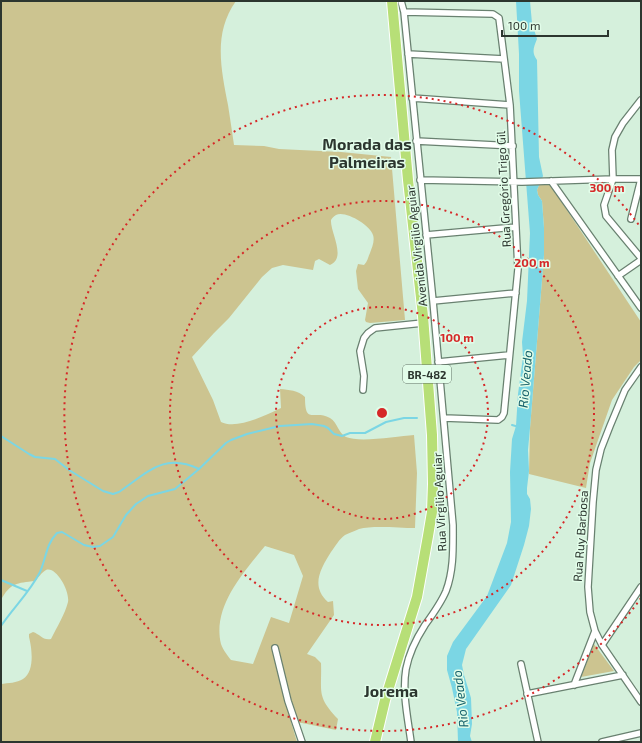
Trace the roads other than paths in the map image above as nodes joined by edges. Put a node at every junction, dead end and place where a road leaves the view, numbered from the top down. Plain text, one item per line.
1 (392, 1) edge
2 (401, 1) edge
3 (404, 12) junction
4 (408, 54) junction
5 (504, 59) junction
6 (412, 98) junction
7 (641, 100) edge
8 (510, 105) junction
9 (416, 141) junction
10 (513, 146) junction
11 (613, 179) junction
12 (641, 179) edge
13 (420, 180) junction
14 (551, 181) junction
15 (513, 182) junction
16 (630, 219) dead end
17 (516, 227) junction
18 (426, 235) junction
19 (641, 259) edge
20 (618, 276) junction
21 (516, 293) junction
22 (433, 301) junction
23 (641, 308) edge
24 (423, 322) junction
25 (509, 355) junction
26 (438, 362) junction
27 (641, 367) edge
28 (363, 390) dead end
29 (444, 418) junction
30 (641, 587) edge
31 (595, 631) junction
32 (602, 645) junction
33 (275, 648) dead end
34 (520, 664) dead end
35 (623, 675) junction
36 (574, 685) junction
37 (528, 694) junction
38 (641, 702) edge
39 (641, 733) edge
40 (302, 742) edge
41 (375, 742) edge
42 (411, 742) edge
43 (538, 742) edge
44 (602, 742) edge

1 - 24 highway, BR-482
2 - 3 street, Avenida Virgilio Aguiar
3 - 4 street, Avenida Virgilio Aguiar
3 - 5 street, Rua Gregório Trigo Gil
4 - 5 street
4 - 6 street, Avenida Virgilio Aguiar
5 - 8 street, Rua Gregório Trigo Gil
6 - 8 street
6 - 9 street, Avenida Virgilio Aguiar
7 - 11 street
8 - 10 street, Rua Gregório Trigo Gil
9 - 10 street
9 - 13 street, Avenida Virgilio Aguiar
10 - 15 street, Rua Gregório Trigo Gil
11 - 12 street
11 - 14 street
11 - 19 street
12 - 16 street
13 - 15 street
13 - 18 street, Avenida Virgilio Aguiar
14 - 15 street
14 - 20 street
15 - 17 street, Rua Gregório Trigo Gil
17 - 18 street
17 - 21 street, Rua Gregório Trigo Gil
18 - 22 street, Avenida Virgilio Aguiar
19 - 20 street
20 - 23 street
21 - 22 street
21 - 25 street, Rua Gregório Trigo Gil
22 - 26 street, Avenida Virgilio Aguiar
24 - 28 street
24 - 41 highway, BR-482
25 - 26 street
25 - 29 street, Rua Gregório Trigo Gil
26 - 29 street, Avenida Virgilio Aguiar
27 - 31 street, Rua Ruy Barbosa
29 - 42 street, Rua Virgilio Aguiar
30 - 32 street
31 - 32 street, Rua Ruy Barbosa
31 - 36 street
32 - 35 street, Rua Ruy Barbosa
33 - 40 street
34 - 37 street
35 - 36 street
35 - 38 street, Rua Ruy Barbosa
36 - 37 street
37 - 43 street
39 - 44 street

